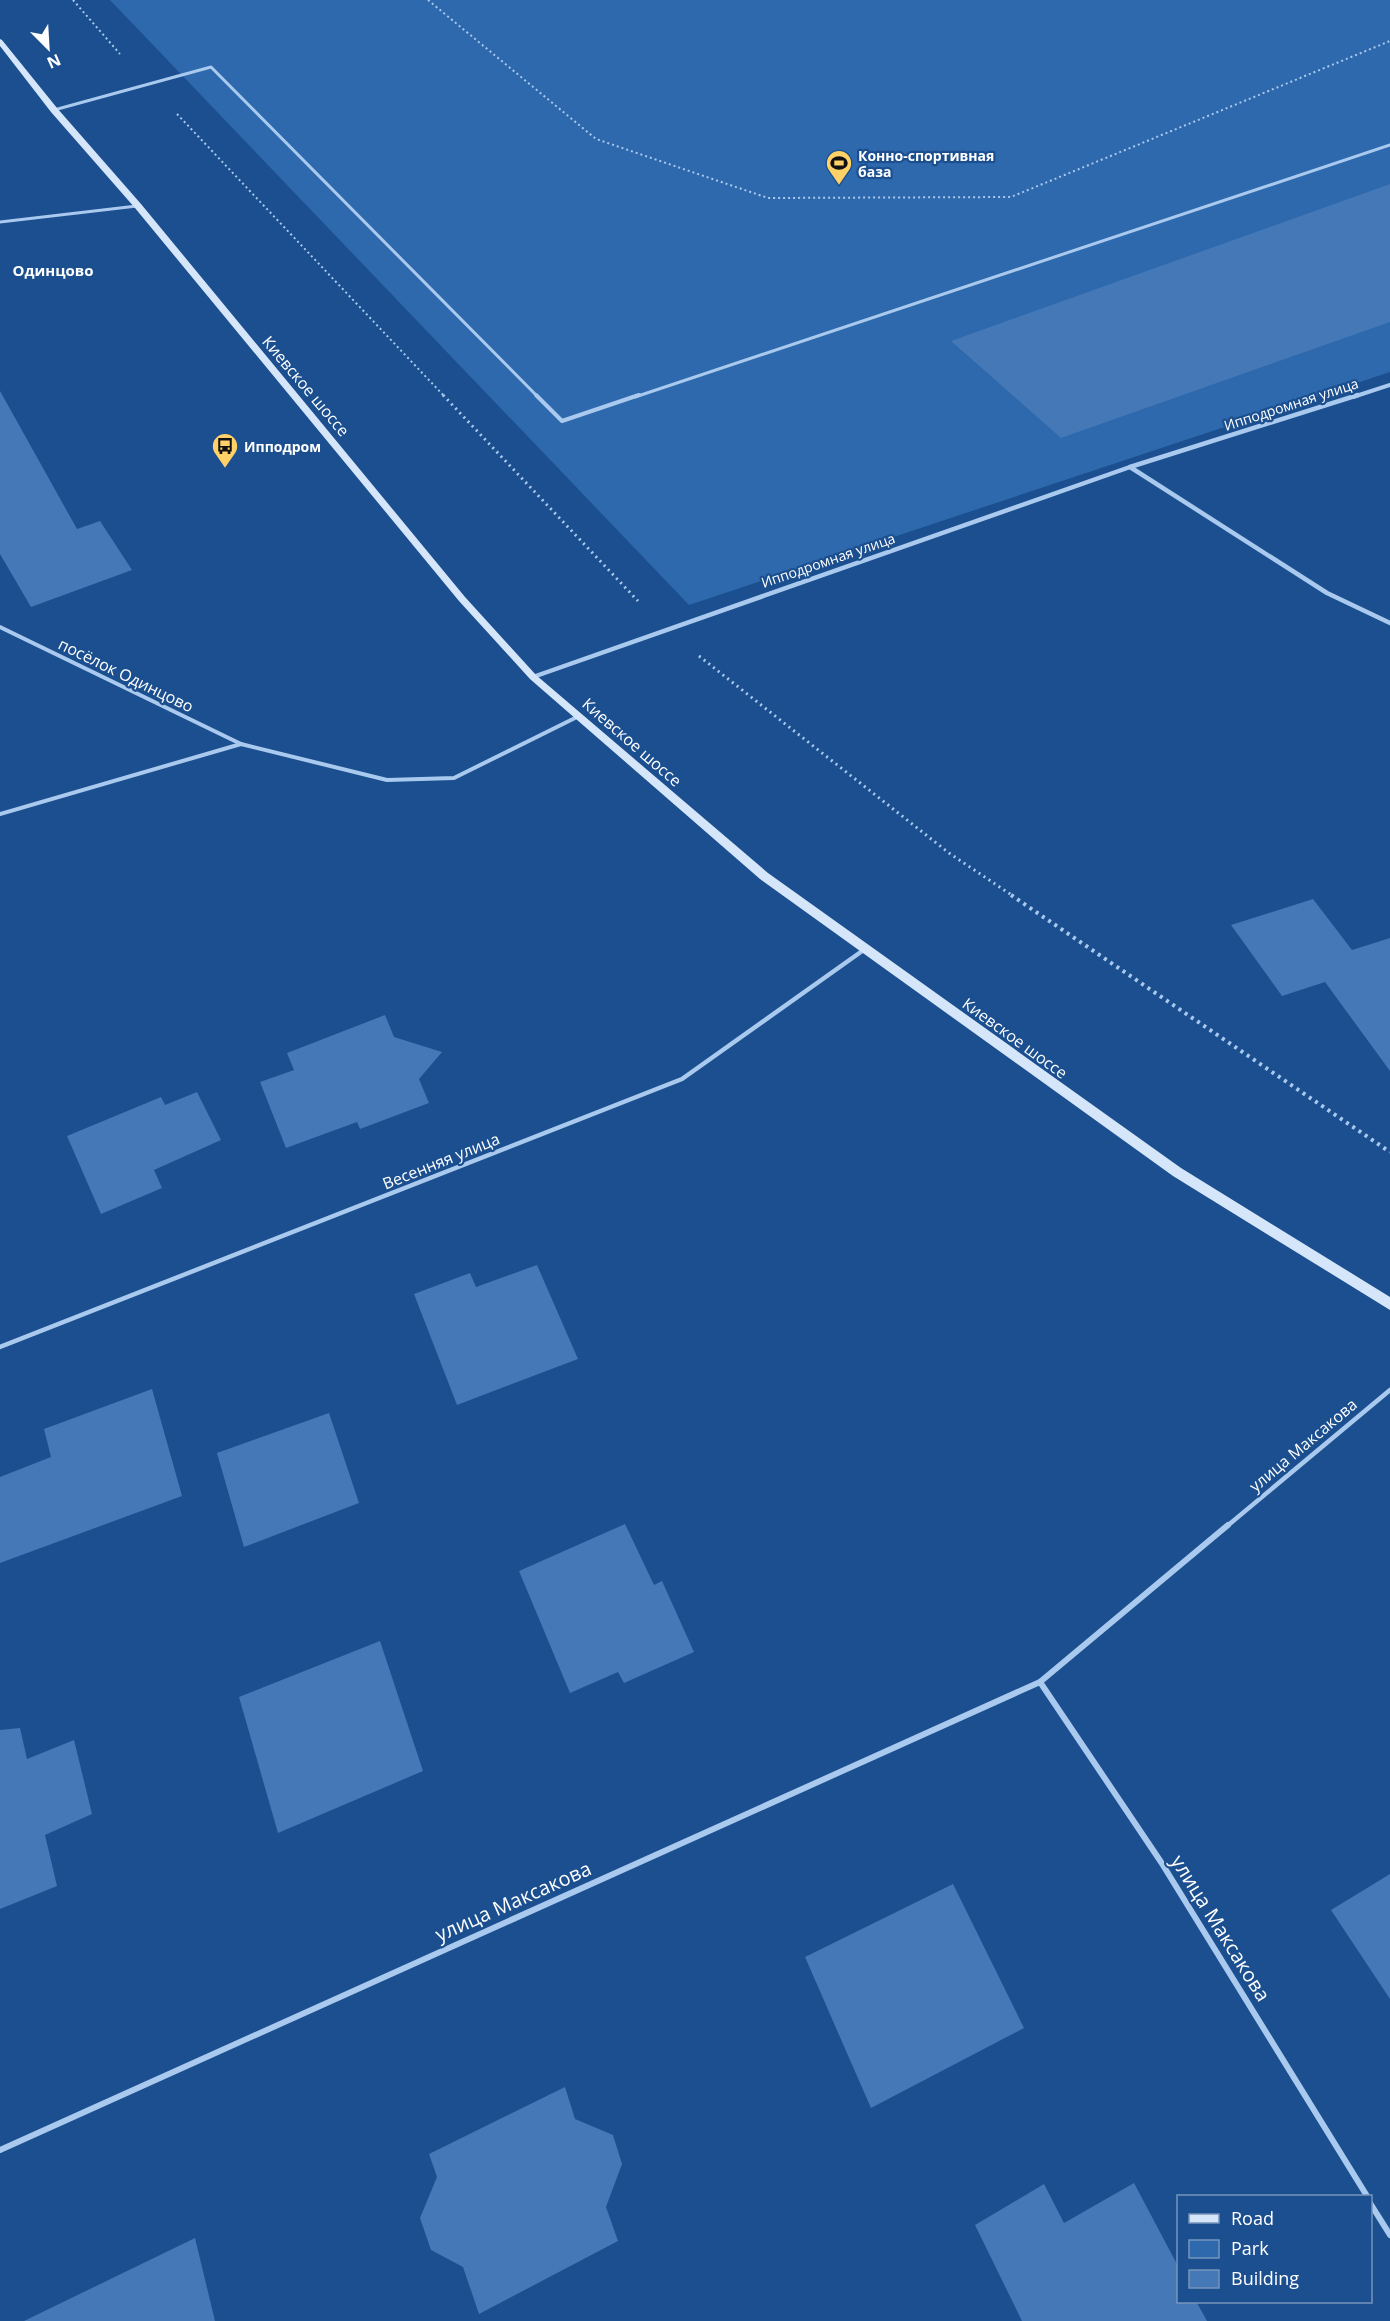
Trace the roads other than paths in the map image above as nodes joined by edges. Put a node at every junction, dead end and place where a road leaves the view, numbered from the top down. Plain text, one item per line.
1 (0, 41) edge
2 (54, 110) junction
3 (1390, 145) edge
4 (138, 206) junction
5 (0, 222) edge
6 (1390, 385) edge
7 (1130, 467) junction
8 (1390, 623) edge
9 (0, 627) edge
10 (534, 677) junction
11 (579, 716) junction
12 (241, 744) junction
13 (0, 814) edge
14 (865, 949) junction
15 (1390, 1304) edge
16 (0, 1347) edge
17 (1390, 1390) edge
18 (1040, 1682) junction
19 (0, 2150) edge
20 (1366, 2195) edge
21 (1372, 2205) edge
22 (1390, 2235) edge

1 - 2 main road, Киевское шоссе
2 - 3 lane
2 - 4 main road, Киевское шоссе
4 - 5 lane
4 - 10 main road, Киевское шоссе
6 - 7 street, Ипподромная улица
7 - 8 street
7 - 10 street, Ипподромная улица
9 - 12 lane, посёлок Одинцово
10 - 11 main road, Киевское шоссе
11 - 12 lane, посёлок Одинцово
11 - 14 main road, Киевское шоссе
12 - 13 lane
14 - 15 main road, Киевское шоссе
14 - 16 lane, Весенняя улица
17 - 18 lane, улица Максакова
18 - 19 lane, улица Максакова
18 - 20 lane, улица Максакова
21 - 22 lane

